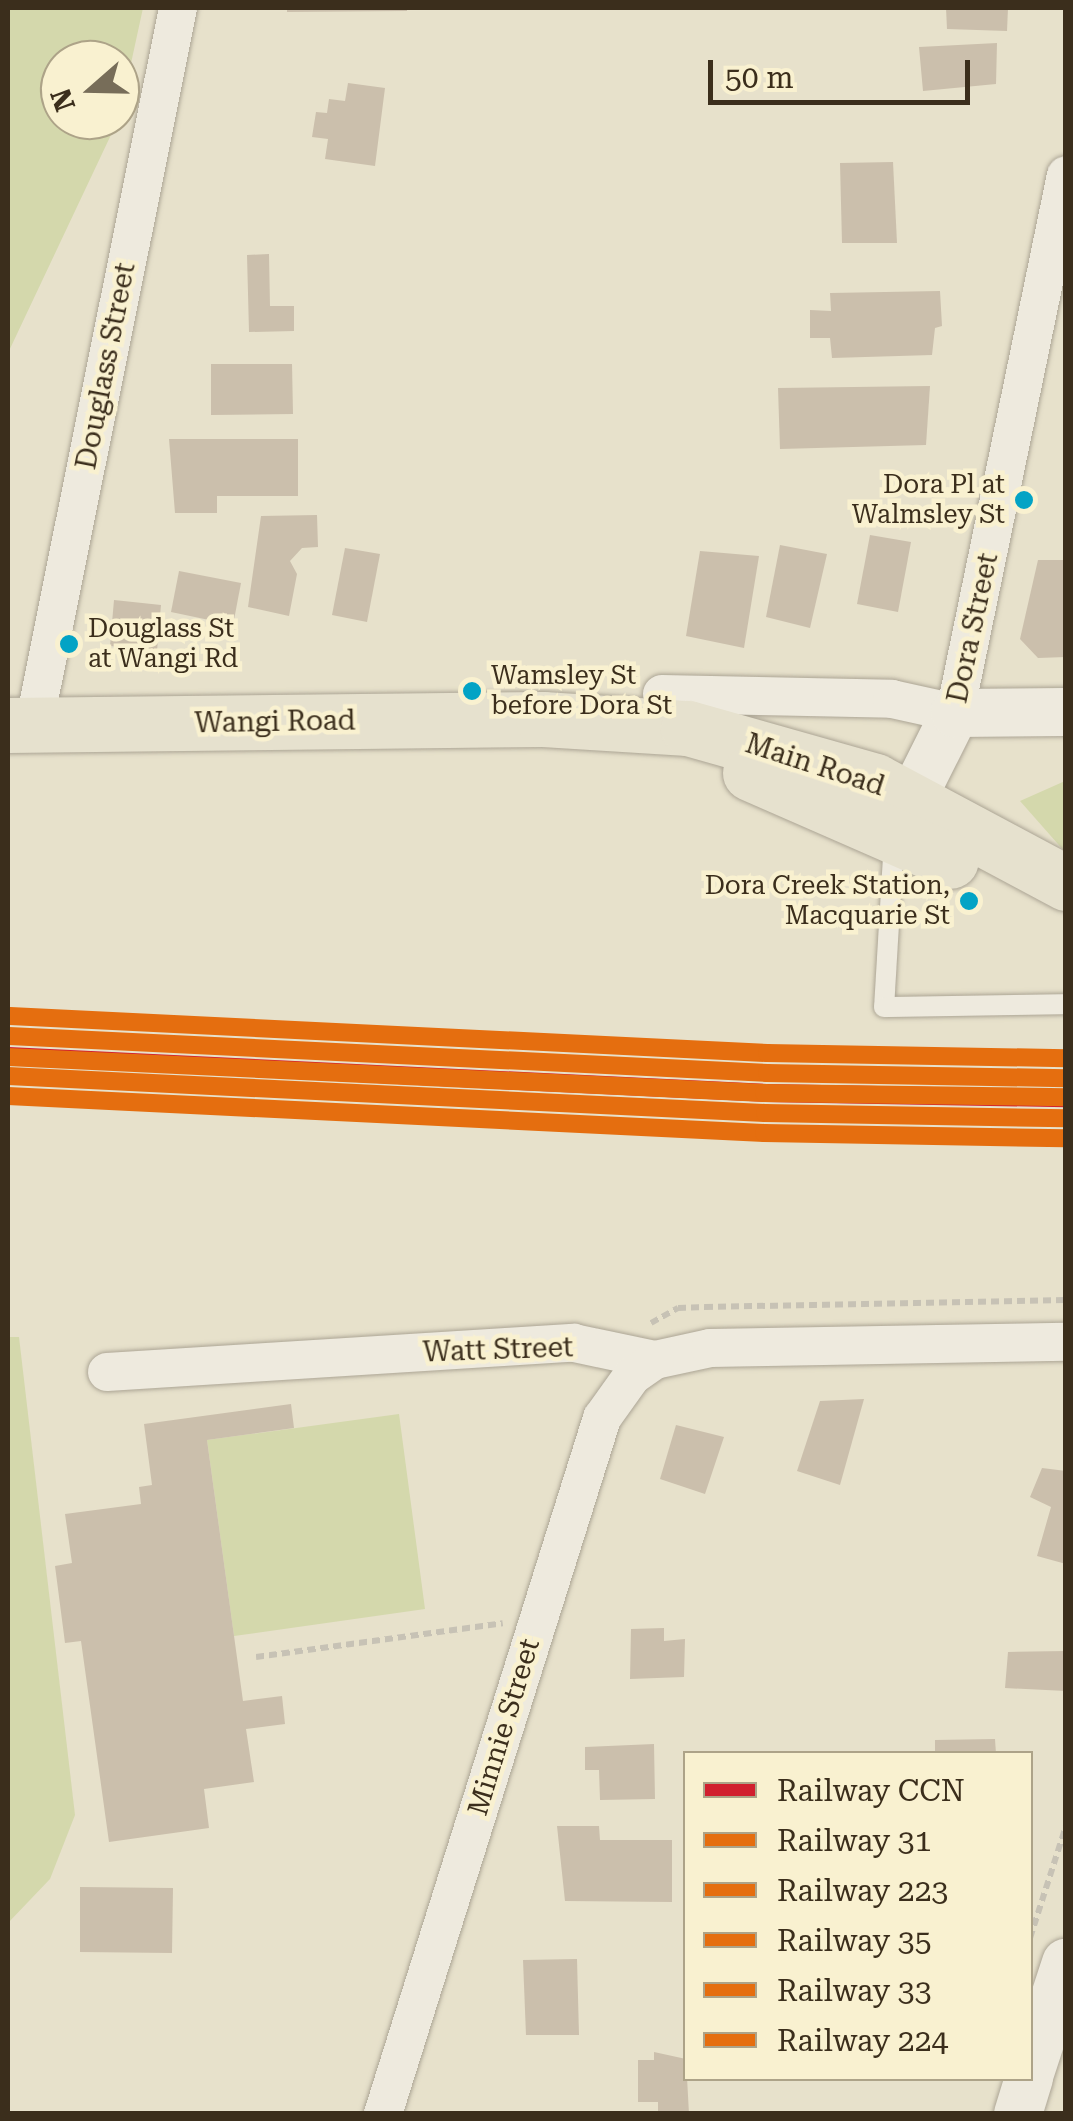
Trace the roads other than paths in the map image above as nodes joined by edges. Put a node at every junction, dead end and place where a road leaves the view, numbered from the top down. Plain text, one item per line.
1 (178, 8) edge
2 (1066, 175) edge
3 (662, 694) dead end
4 (1066, 712) edge
5 (956, 713) junction
6 (21, 725) edge
7 (903, 817) junction
8 (1066, 883) edge
9 (1066, 918) edge
10 (1066, 1004) edge
11 (1066, 1342) edge
12 (655, 1360) junction
13 (108, 1372) dead end
14 (1066, 1963) edge
15 (1033, 2067) edge
16 (1028, 2081) edge
17 (384, 2114) edge
18 (1018, 2114) edge

1 - 6 street, Douglass Street
2 - 5 street, Dora Street
3 - 5 street
4 - 5 street
5 - 7 street, Dora Street
6 - 7 main road, Wangi Road
7 - 8 main road, Main Road
7 - 9 main road, Main Road
7 - 10 lane
11 - 12 street, Watt Street
12 - 13 street, Watt Street
12 - 17 street, Minnie Street
14 - 15 street
16 - 18 street

